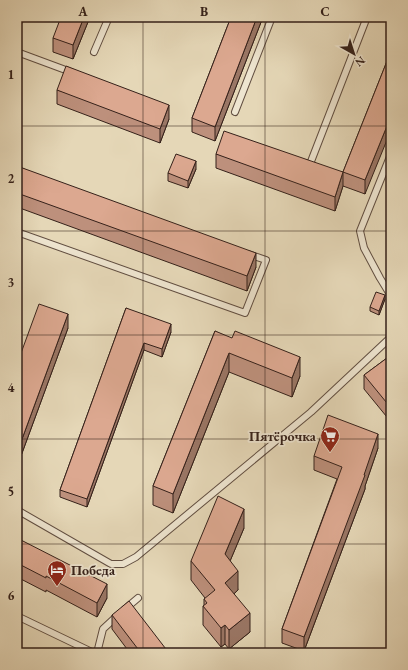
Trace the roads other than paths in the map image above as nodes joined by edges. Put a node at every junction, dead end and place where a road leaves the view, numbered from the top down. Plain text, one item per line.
1 (109, 17) edge
2 (272, 17) edge
3 (367, 17) edge
4 (17, 52) edge
5 (94, 52) dead end
6 (77, 74) edge
7 (235, 112) dead end
8 (391, 154) edge
9 (303, 162) edge
10 (17, 232) edge
11 (245, 252) edge
12 (391, 296) edge
13 (391, 336) edge
14 (17, 510) edge
15 (138, 598) dead end
16 (17, 616) edge
17 (95, 653) edge

1 - 5 lane
2 - 7 lane
3 - 9 lane
4 - 6 lane
8 - 12 lane
10 - 11 lane
13 - 14 lane
15 - 17 lane
16 - 17 lane

